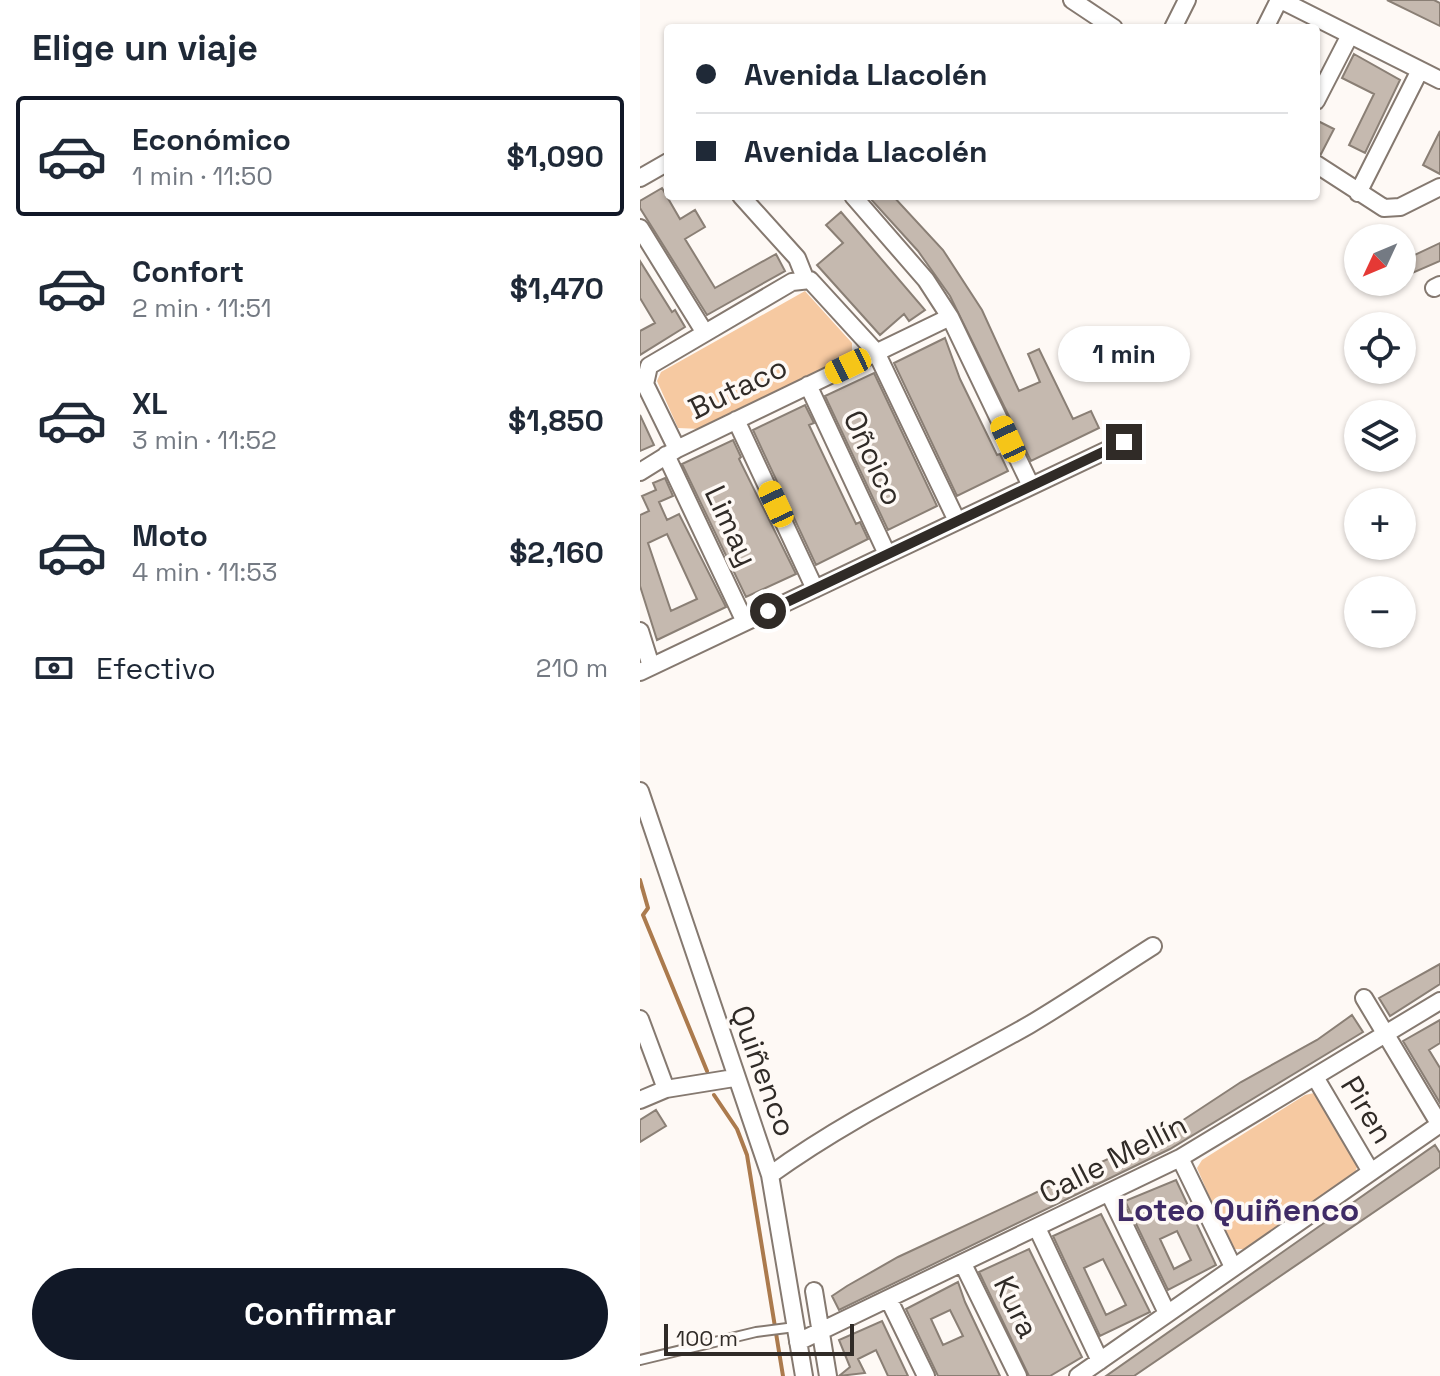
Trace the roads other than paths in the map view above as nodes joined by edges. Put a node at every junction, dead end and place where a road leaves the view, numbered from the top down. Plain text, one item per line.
1 (1072, 0) edge
2 (1187, 0) edge
3 (1280, 0) edge
4 (1098, 8) edge
5 (1111, 24) edge
6 (1175, 24) edge
7 (1267, 24) edge
8 (1350, 35) junction
9 (1420, 70) junction
10 (1440, 80) edge
11 (1320, 93) edge
12 (664, 164) edge
13 (1320, 167) edge
14 (640, 178) edge
15 (1440, 187) edge
16 (1358, 193) junction
17 (745, 200) edge
18 (856, 200) edge
19 (640, 228) edge
20 (805, 278) junction
21 (950, 317) junction
22 (705, 333) junction
23 (876, 352) junction
24 (642, 374) edge
25 (808, 385) junction
26 (736, 420) junction
27 (1124, 442) dead end
28 (672, 452) junction
29 (640, 472) edge
30 (1031, 486) junction
31 (957, 521) junction
32 (887, 554) junction
33 (815, 589) junction
34 (745, 622) junction
35 (640, 631) edge
36 (646, 669) edge
37 (640, 791) edge
38 (1153, 946) dead end
39 (1364, 998) dead end
40 (1440, 1001) edge
41 (640, 1019) edge
42 (1386, 1034) junction
43 (1315, 1077) junction
44 (734, 1078) junction
45 (666, 1089) junction
46 (640, 1100) edge
47 (1440, 1125) edge
48 (1180, 1158) junction
49 (1371, 1172) junction
50 (770, 1175) junction
51 (1109, 1193) junction
52 (1037, 1228) junction
53 (963, 1264) junction
54 (1233, 1267) junction
55 (814, 1291) dead end
56 (889, 1300) junction
57 (1167, 1313) junction
58 (793, 1333) junction
59 (821, 1333) junction
60 (640, 1360) edge
61 (1100, 1361) junction
62 (804, 1376) edge
63 (828, 1376) edge
64 (926, 1376) edge
65 (1018, 1376) edge
66 (1078, 1376) edge

1 - 4 street
2 - 6 street
3 - 7 street
3 - 8 street
4 - 5 street
8 - 9 street
8 - 11 street
9 - 10 street
9 - 16 street
12 - 14 street
13 - 16 street
15 - 16 street
17 - 20 street
18 - 21 street
19 - 22 street
20 - 22 street
20 - 23 street
21 - 23 street, Butaco
21 - 30 street
22 - 24 street
23 - 25 street, Butaco
23 - 31 street
24 - 28 street, Limay
25 - 26 street, Butaco
25 - 32 street, Oñoico
26 - 28 street, Butaco
26 - 33 street
27 - 30 street
28 - 29 street, Butaco
28 - 34 street, Limay
30 - 31 street
31 - 32 street
32 - 33 street
33 - 34 street
34 - 36 street
35 - 36 street
37 - 44 street, Quiñenco
38 - 50 street
39 - 42 street
40 - 42 street, Calle Mellín
41 - 45 street
42 - 43 street, Calle Mellín
42 - 47 street
43 - 48 street, Calle Mellín
43 - 49 street, Piren
44 - 45 street
44 - 50 street, Quiñenco
45 - 46 street
47 - 49 street
48 - 51 street, Calle Mellín
48 - 54 street
49 - 54 street
50 - 58 street, Quiñenco
51 - 52 street, Calle Mellín
51 - 57 street
52 - 53 street, Calle Mellín
52 - 61 street
53 - 56 street, Calle Mellín
53 - 65 street, Kura
54 - 57 street
55 - 59 street
56 - 59 street, Calle Mellín
56 - 64 street
57 - 61 street
58 - 59 street, Calle Mellín
58 - 60 lane
58 - 62 street, Quiñenco
59 - 63 street
61 - 66 street

